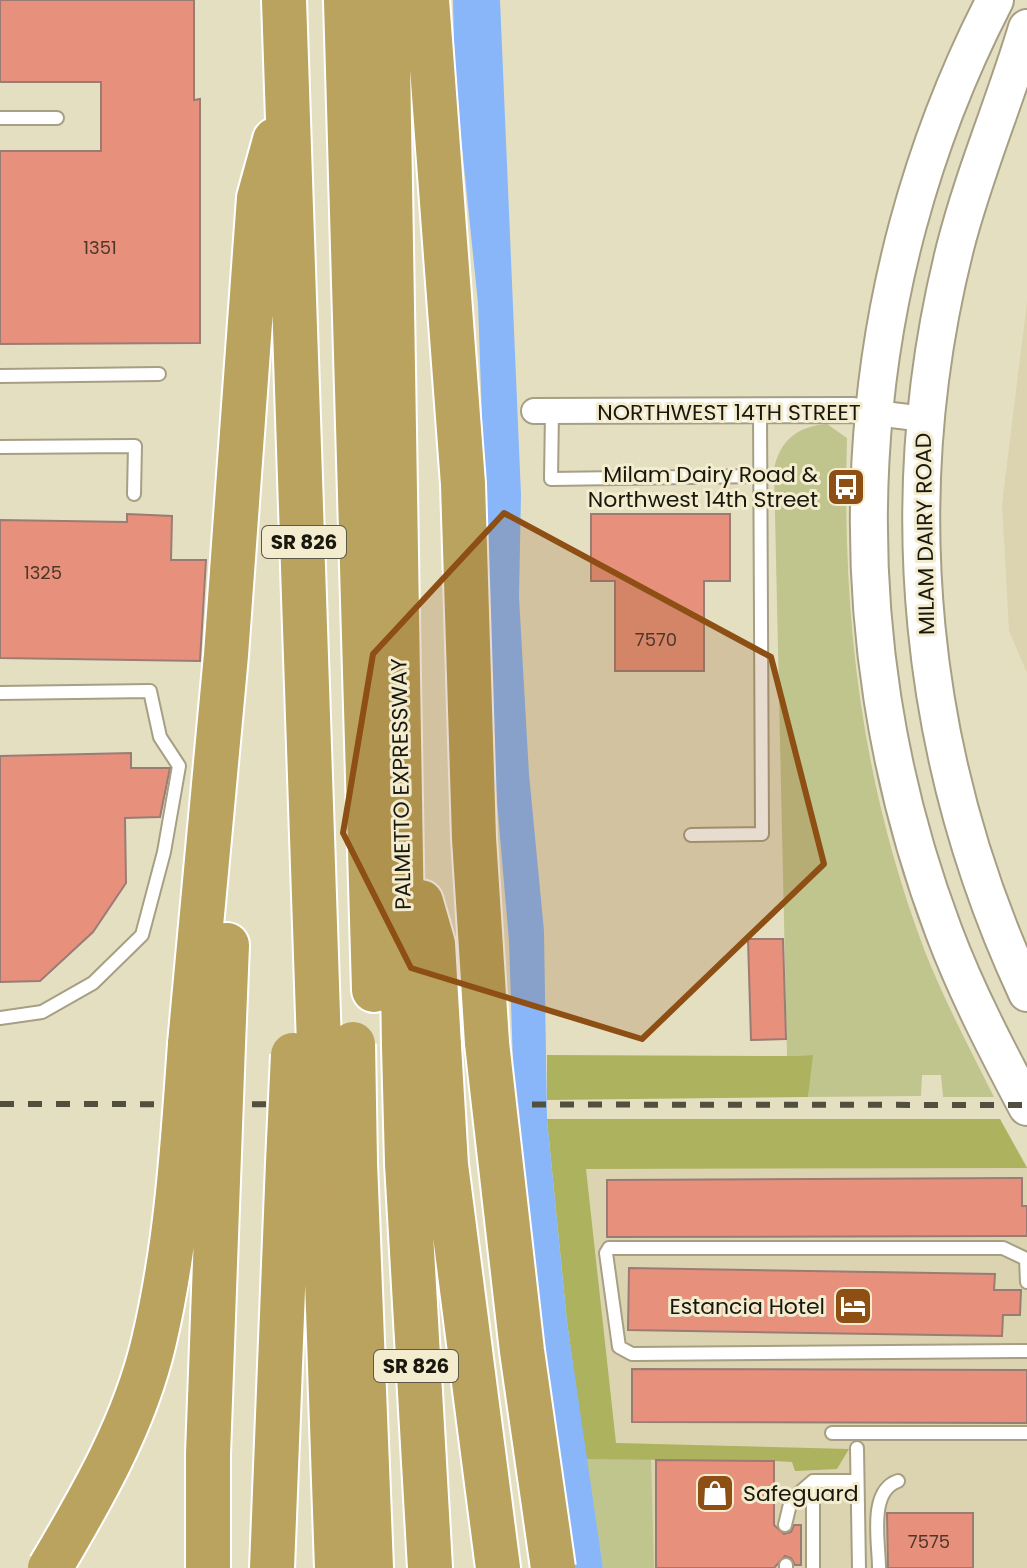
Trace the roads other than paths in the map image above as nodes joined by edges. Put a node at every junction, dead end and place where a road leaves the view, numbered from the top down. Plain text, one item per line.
1 (284, 0) edge
2 (323, 0) edge
3 (346, 0) edge
4 (387, 0) edge
5 (427, 0) edge
6 (995, 0) edge
7 (1027, 28) edge
8 (1020, 62) edge
9 (287, 93) junction
10 (0, 118) edge
11 (57, 118) dead end
12 (159, 374) dead end
13 (0, 376) edge
14 (760, 410) junction
15 (543, 411) joint
16 (873, 413) junction
17 (924, 419) junction
18 (0, 447) edge
19 (760, 476) junction
20 (134, 494) dead end
21 (0, 693) edge
22 (691, 835) dead end
23 (1027, 993) edge
24 (0, 1018) edge
25 (207, 1044) junction
26 (364, 1045) junction
27 (1027, 1107) edge
28 (366, 1164) junction
29 (1027, 1282) edge
30 (1027, 1351) edge
31 (832, 1433) dead end
32 (1027, 1433) edge
33 (857, 1448) dead end
34 (813, 1481) junction
35 (857, 1481) junction
36 (898, 1481) dead end
37 (785, 1525) dead end
38 (50, 1568) edge
39 (208, 1568) edge
40 (272, 1568) edge
41 (337, 1568) edge
42 (371, 1568) edge
43 (401, 1568) edge
44 (430, 1568) edge
45 (498, 1568) edge
46 (553, 1568) edge
47 (813, 1568) edge
48 (859, 1568) edge
49 (879, 1568) edge

1 - 9 highway, SR 826
2 - 26 highway
3 - 26 highway
4 - 26 highway, PALMETTO EXPRESSWAY / SR 826
5 - 46 highway, bridge
6 - 16 main road
7 - 8 main road, MILAM DAIRY ROAD
8 - 17 main road, MILAM DAIRY ROAD
9 - 25 highway
9 - 26 highway, SR 826
10 - 11 lane
12 - 13 lane
14 - 15 street, NORTHWEST 14TH STREET
14 - 16 street, NORTHWEST 14TH STREET
14 - 19 lane
15 - 19 lane
16 - 17 street, NORTHWEST 14TH STREET
16 - 27 main road
17 - 23 main road, MILAM DAIRY ROAD
18 - 20 lane
19 - 22 lane
21 - 24 lane
25 - 38 highway, bridge
25 - 39 highway, bridge
26 - 28 highway, PALMETTO EXPRESSWAY / SR 826, bridge
26 - 28 highway, bridge
28 - 40 highway
28 - 41 highway, PALMETTO EXPRESSWAY / SR 826
28 - 42 highway
28 - 43 highway
28 - 44 highway, PALMETTO EXPRESSWAY / SR 826
28 - 45 highway
29 - 30 lane
31 - 32 lane
33 - 35 lane
34 - 35 lane
34 - 37 lane
34 - 47 lane
35 - 48 lane
36 - 49 lane

